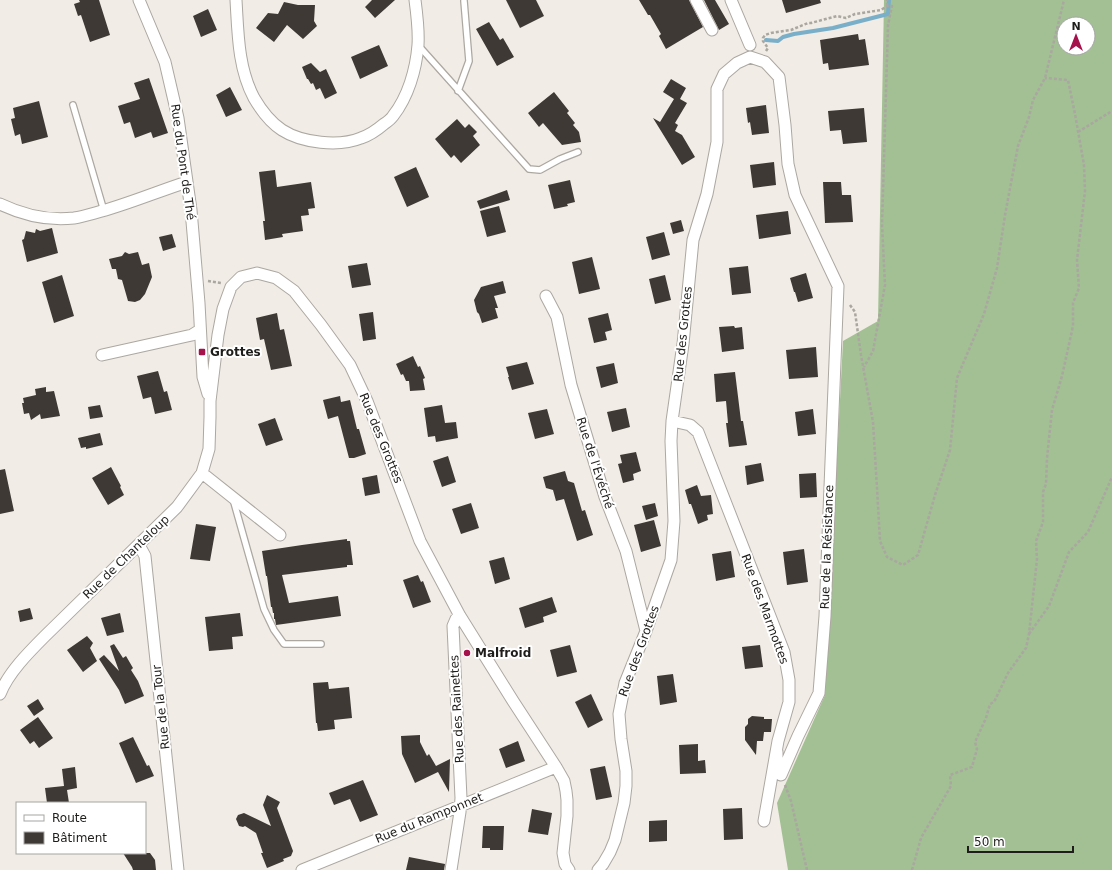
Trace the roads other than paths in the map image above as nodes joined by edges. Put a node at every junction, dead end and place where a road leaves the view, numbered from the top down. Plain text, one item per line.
1 (138, 0) edge
2 (236, 0) edge
3 (415, 0) edge
4 (696, 0) edge
5 (731, 0) edge
6 (464, 1) dead end
7 (712, 30) dead end
8 (418, 45) junction
9 (750, 45) dead end
10 (458, 91) junction
11 (73, 105) dead end
12 (578, 152) dead end
13 (187, 182) junction
14 (0, 204) edge
15 (104, 210) junction
16 (838, 286) joint
17 (546, 296) dead end
18 (200, 330) junction
19 (102, 356) dead end
20 (210, 401) junction
21 (672, 421) junction
22 (202, 473) junction
23 (232, 497) junction
24 (280, 535) dead end
25 (139, 545) junction
26 (460, 616) junction
27 (646, 631) junction
28 (321, 644) dead end
29 (0, 694) edge
30 (777, 752) junction
31 (556, 767) junction
32 (461, 805) junction
33 (764, 820) dead end
34 (178, 870) edge
35 (302, 870) edge
36 (450, 870) edge
37 (569, 870) edge
38 (598, 870) edge

1 - 13 street, Rue du Pont de Thé
2 - 8 street
3 - 8 street
4 - 7 street
5 - 9 street
6 - 10 lane
8 - 10 lane
10 - 12 lane
11 - 15 lane
13 - 15 street
13 - 18 street, Rue du Pont de Thé
14 - 15 street
16 - 21 street, Rue des Grottes
16 - 30 street, Rue de la Résistance
17 - 27 street, Rue de l'Évéché
18 - 19 street
18 - 20 street, Rue du Pont de Thé
20 - 22 street, Rue de Chanteloup
20 - 26 street, Rue des Grottes
21 - 27 street, Rue des Grottes
21 - 30 street, Rue des Marmottes
22 - 23 street
22 - 25 street, Rue de Chanteloup
23 - 24 street
23 - 28 lane
25 - 29 street, Rue de Chanteloup
25 - 34 street, Rue de la Tour
26 - 31 street, Rue des Grottes
26 - 32 street, Rue des Rainettes
27 - 38 street, Rue des Grottes
30 - 33 street, Rue des Marmottes
31 - 32 street, Rue du Ramponnet
31 - 37 street, Rue des Grottes
32 - 35 street, Rue du Ramponnet
32 - 36 street, Rue des Rainettes

